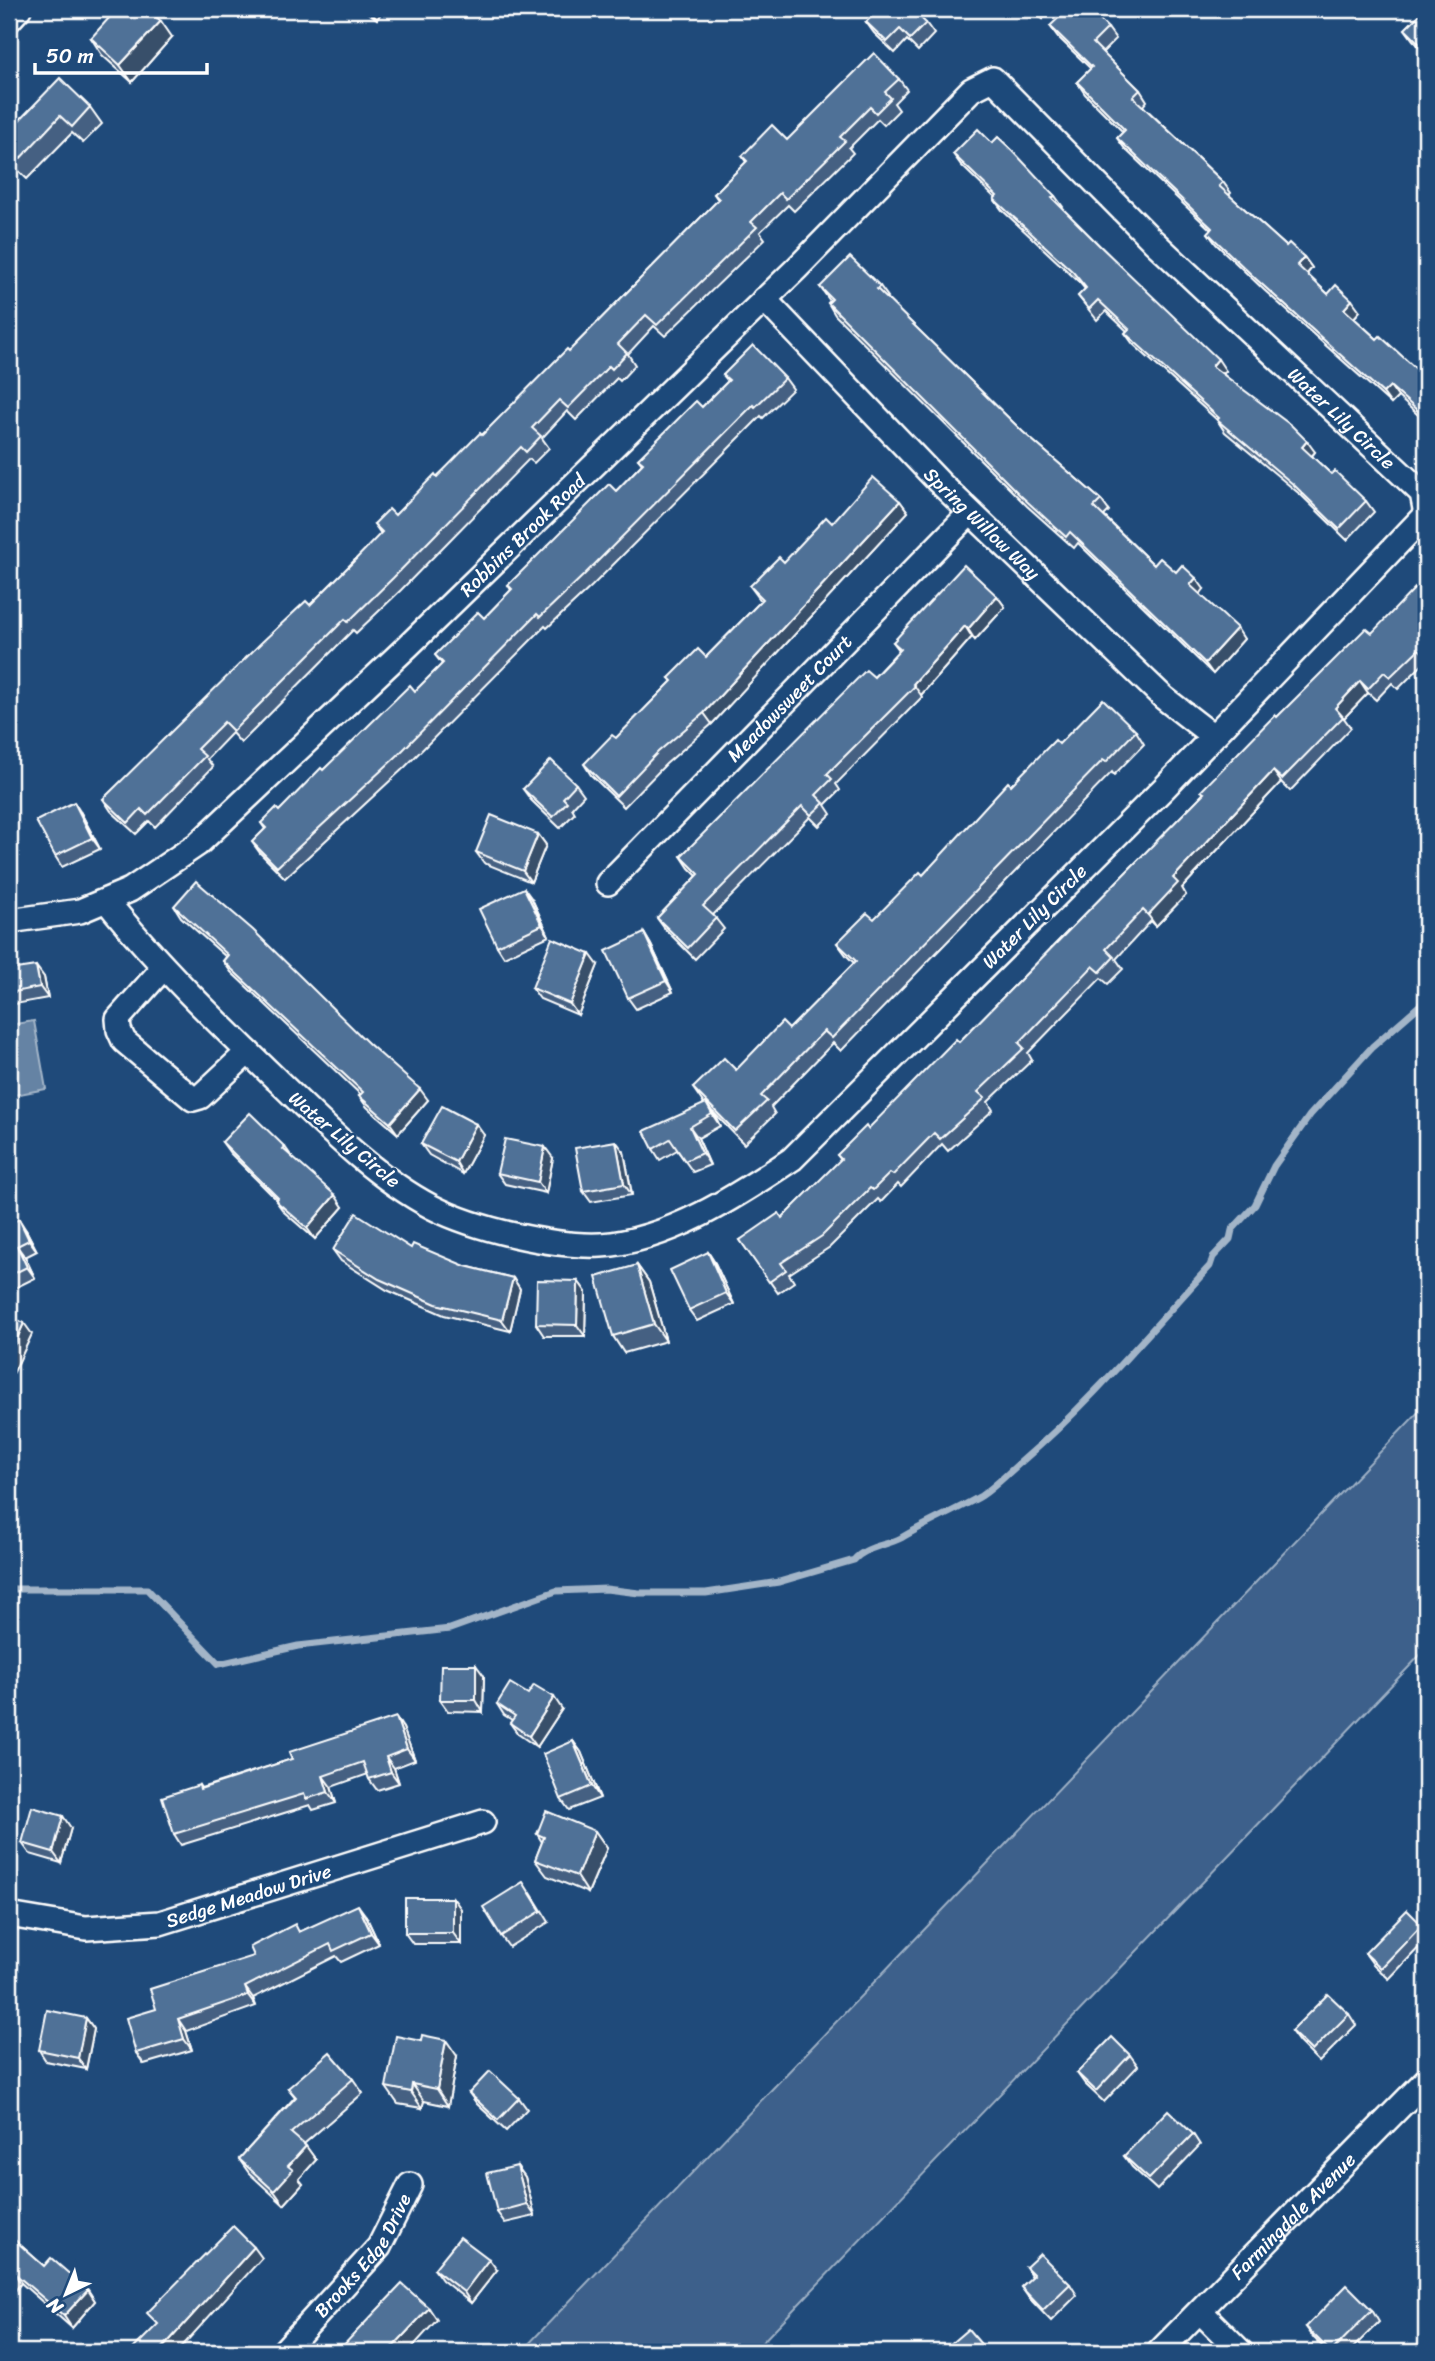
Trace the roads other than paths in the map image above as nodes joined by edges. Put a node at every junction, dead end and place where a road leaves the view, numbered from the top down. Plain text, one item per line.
1 (18, 9) edge
2 (9, 20) edge
3 (993, 79) joint
4 (764, 299) junction
5 (970, 513) junction
6 (1213, 736) junction
7 (608, 883) dead end
8 (106, 900) junction
9 (9, 921) edge
10 (163, 968) junction
11 (248, 1052) junction
12 (483, 1822) dead end
13 (9, 1915) edge
14 (1426, 2080) edge
15 (410, 2185) dead end
16 (1201, 2312) junction
17 (283, 2352) edge
18 (1159, 2352) edge
19 (1241, 2352) edge

1 - 2 street
3 - 4 street, Robbins Brook Road
3 - 6 street, Water Lily Circle
4 - 5 street, Spring Willow Way
4 - 8 street, Robbins Brook Road
5 - 6 street, Spring Willow Way
5 - 7 street, Meadowsweet Court
6 - 11 street, Water Lily Circle
8 - 9 street, Robbins Brook Road
8 - 10 street, Water Lily Circle
10 - 11 street, Water Lily Circle
10 - 11 street
12 - 13 street, Sedge Meadow Drive
14 - 16 street, Farmingdale Avenue
15 - 17 street, Brooks Edge Drive
16 - 18 street, Farmingdale Avenue
16 - 19 street

